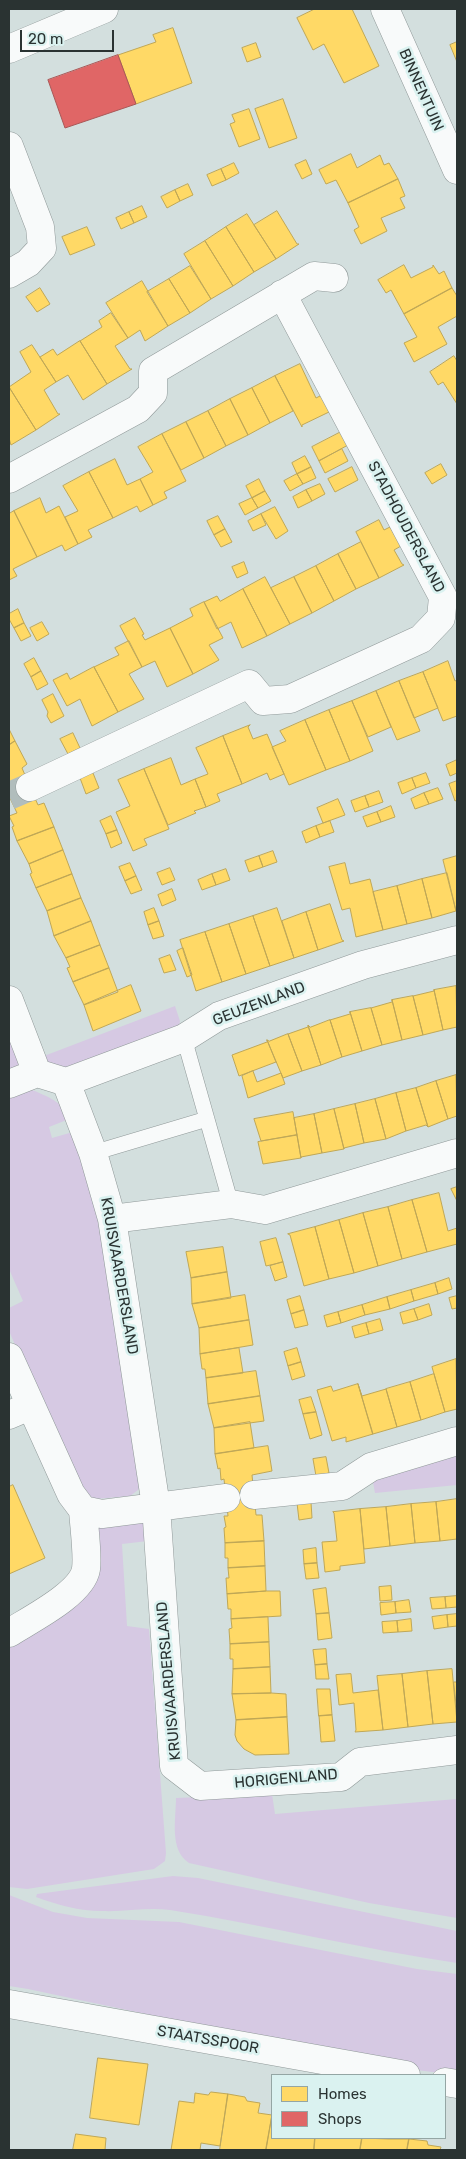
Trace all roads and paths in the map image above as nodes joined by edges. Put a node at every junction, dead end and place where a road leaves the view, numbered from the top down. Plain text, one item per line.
1 (104, 9) edge
2 (385, 9) edge
3 (9, 49) edge
4 (9, 146) edge
5 (457, 170) edge
6 (9, 274) edge
7 (334, 278) dead end
8 (282, 294) junction
9 (9, 479) edge
10 (16, 793) tunnel mouth
11 (457, 940) edge
12 (9, 1000) edge
13 (184, 1038) junction
14 (37, 1073) junction
15 (66, 1082) junction
16 (9, 1084) edge
17 (207, 1119) junction
18 (93, 1153) junction
19 (457, 1153) edge
20 (231, 1204) junction
21 (112, 1219) junction
22 (9, 1357) edge
23 (20, 1410) edge
24 (457, 1441) edge
25 (254, 1495) dead end
26 (226, 1498) dead end
27 (156, 1506) junction
28 (83, 1510) junction
29 (9, 1633) edge
30 (457, 1750) edge
31 (200, 1786) joint
32 (9, 2004) edge
33 (400, 2074) edge

1 - 3 street
2 - 5 street, BINNENTUIN
4 - 6 street
7 - 8 street
8 - 9 street
8 - 10 street, STADHOUDERSLAND
11 - 13 street, GEUZENLAND
12 - 14 street
13 - 15 street, GEUZENLAND
13 - 17 lane
14 - 15 street
14 - 16 street
15 - 18 street, KRUISVAARDERSLAND
17 - 18 lane
17 - 20 lane
18 - 21 street, KRUISVAARDERSLAND
19 - 20 street
20 - 21 street
21 - 27 street, KRUISVAARDERSLAND
22 - 23 street
23 - 28 street
24 - 25 street
26 - 27 street
27 - 28 street
27 - 31 street, KRUISVAARDERSLAND
28 - 29 street
30 - 31 street, HORIGENLAND
32 - 33 street, STAATSSPOOR

